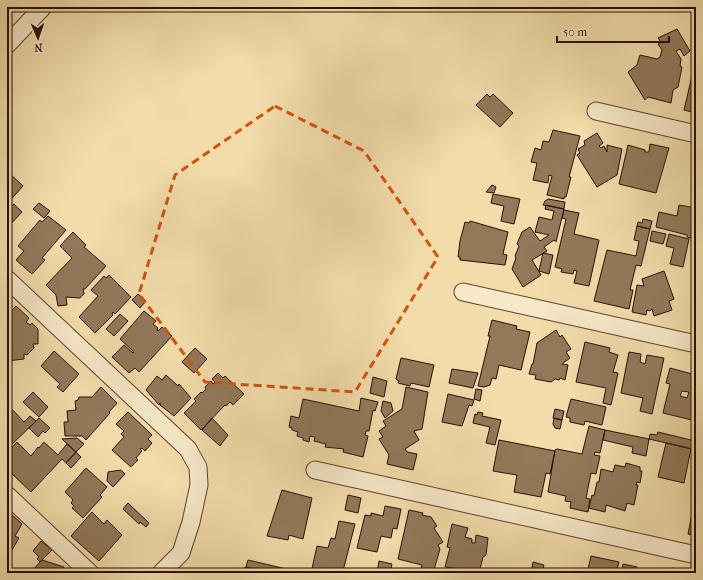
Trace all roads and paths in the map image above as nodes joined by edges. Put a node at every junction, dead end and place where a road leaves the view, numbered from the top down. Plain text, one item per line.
1 (43, 7) edge
2 (7, 45) edge
3 (596, 111) dead end
4 (696, 134) edge
5 (7, 279) edge
6 (463, 292) dead end
7 (696, 344) edge
8 (314, 470) dead end
9 (7, 495) edge
10 (696, 555) edge
11 (90, 573) edge
12 (161, 573) edge

1 - 2 street
3 - 4 street
5 - 12 street
6 - 7 street
8 - 10 street
9 - 11 street

